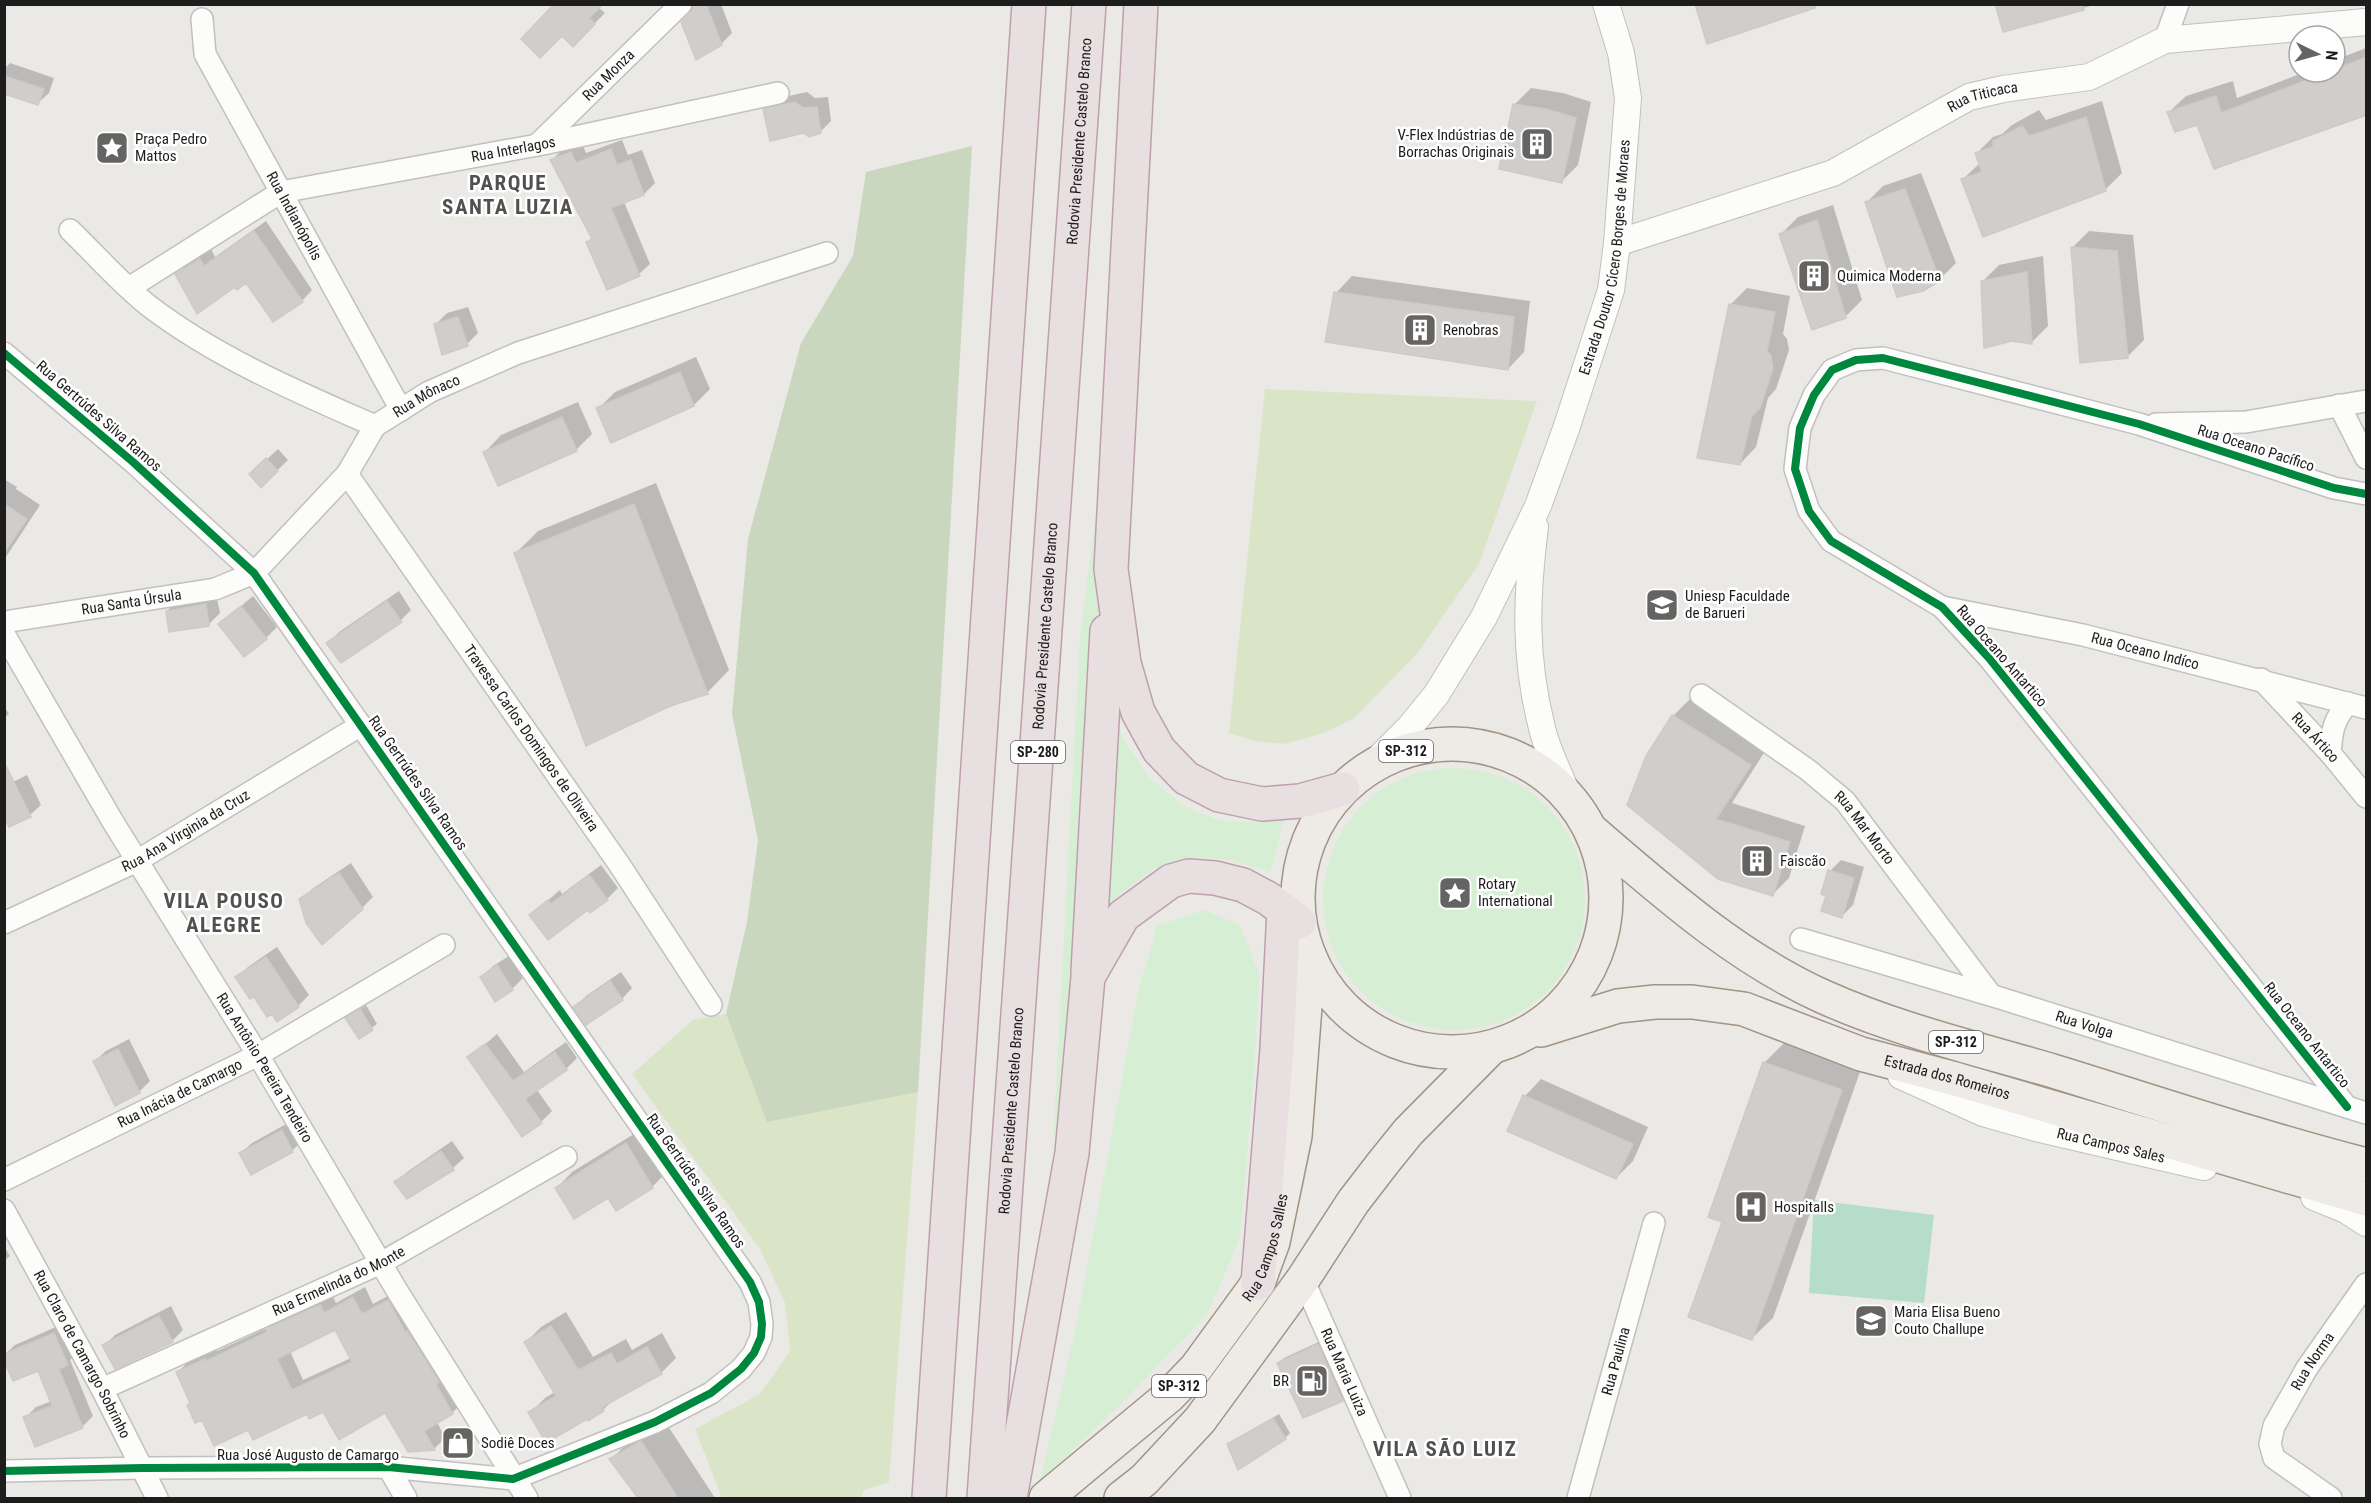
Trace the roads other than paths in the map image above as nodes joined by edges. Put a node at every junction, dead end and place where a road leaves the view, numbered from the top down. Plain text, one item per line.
1 (681, 4) edge
2 (1029, 4) edge
3 (1089, 4) edge
4 (1142, 4) edge
5 (1606, 4) edge
6 (2178, 4) edge
7 (202, 19) dead end
8 (2367, 22) edge
9 (2165, 39) junction
10 (778, 93) dead end
11 (537, 145) junction
12 (281, 192) junction
13 (70, 230) dead end
14 (1617, 243) junction
15 (827, 253) dead end
16 (129, 288) junction
17 (4, 353) edge
18 (2367, 400) edge
19 (2339, 405) junction
20 (400, 410) junction
21 (2139, 424) junction
22 (375, 426) junction
23 (2367, 458) edge
24 (348, 474) junction
25 (2367, 494) edge
26 (1538, 506) junction
27 (1111, 569) junction
28 (254, 573) junction
29 (1942, 608) junction
30 (4, 622) edge
31 (4, 634) edge
32 (2261, 679) junction
33 (1701, 695) dead end
34 (2357, 706) edge
35 (361, 725) junction
36 (2330, 753) junction
37 (1370, 768) junction
38 (1343, 789) junction
39 (1569, 796) junction
40 (2367, 797) edge
41 (1590, 830) junction
42 (137, 861) junction
43 (1292, 916) junction
44 (4, 923) edge
45 (1801, 939) dead end
46 (444, 945) dead end
47 (1309, 955) junction
48 (1088, 977) junction
49 (1991, 995) junction
50 (711, 1005) dead end
51 (1526, 1035) junction
52 (1491, 1048) junction
53 (1861, 1054) junction
54 (258, 1055) junction
55 (2357, 1110) edge
56 (566, 1157) dead end
57 (2367, 1166) edge
58 (4, 1180) edge
59 (2367, 1199) edge
60 (4, 1210) edge
61 (1654, 1223) dead end
62 (2367, 1223) edge
63 (381, 1263) junction
64 (1303, 1279) junction
65 (750, 1282) joint
66 (1258, 1283) junction
67 (2367, 1284) edge
68 (102, 1389) junction
69 (388, 1467) junction
70 (142, 1468) junction
71 (4, 1471) edge
72 (513, 1479) junction
73 (157, 1498) edge
74 (406, 1498) edge
75 (527, 1498) edge
76 (929, 1498) edge
77 (984, 1498) edge
78 (1010, 1498) edge
79 (1046, 1498) edge
80 (1121, 1498) edge
81 (1400, 1498) edge
82 (1578, 1498) edge
83 (2331, 1498) edge

1 - 11 street, Rua Monza
2 - 76 highway
3 - 77 highway, Rodovia Presidente Castelo Branco / SP-280
4 - 27 highway
5 - 14 street, Estrada Doutor Cícero Borges de Moraes
6 - 9 street
7 - 12 street, Rua Indianópolis
8 - 9 street, Rua Titicaca
9 - 14 street, Rua Titicaca
10 - 11 street, Rua Interlagos
11 - 12 street, Rua Interlagos
12 - 16 street, Rua Interlagos
12 - 20 street, Rua Indianópolis
13 - 16 street, Rua Mônaco
14 - 26 street, Estrada Doutor Cícero Borges de Moraes
15 - 20 street, Rua Mônaco
16 - 22 street, Rua Mônaco
17 - 28 street, Rua Gertrúdes Silva Ramos
18 - 19 street
19 - 21 street
19 - 23 street
20 - 22 street, Rua Mônaco
21 - 25 street, Rua Oceano Pacífico
21 - 29 street, Rua Oceano Antartico
22 - 24 street
24 - 28 street
24 - 50 street, Travessa Carlos Domingos de Oliveira
26 - 37 street, Estrada Doutor Cícero Borges de Moraes
26 - 39 street, Estrada Doutor Cícero Borges de Moraes
27 - 38 highway
27 - 48 highway
28 - 30 street, Rua Santa Úrsula
28 - 35 street, Rua Gertrúdes Silva Ramos
29 - 32 street, Rua Oceano Indíco
29 - 55 street, Rua Oceano Antartico
31 - 42 street, Rua Antônio Pereira Tendeiro
32 - 34 street, Rua Oceano Indíco
32 - 36 street, Rua Ártico
33 - 49 street, Rua Mar Morto
34 - 36 street, Rua Oceano Indíco
35 - 42 street, Rua Ana Virginia da Cruz
35 - 65 street, Rua Gertrúdes Silva Ramos
36 - 40 street, Rua Ártico
37 - 38 main road, SP-312
37 - 39 main road, SP-312
38 - 43 main road, SP-312
39 - 41 main road, SP-312
41 - 51 main road
41 - 57 main road, SP-312
42 - 44 street, Rua Ana Virginia da Cruz
42 - 54 street, Rua Antônio Pereira Tendeiro
43 - 47 main road
43 - 48 highway
43 - 66 highway
45 - 49 street, Rua Volga
46 - 54 street, Rua Inácia de Camargo
47 - 52 main road
47 - 66 main road, Rua Campos Salles / SP-312
48 - 78 highway
49 - 55 street, Rua Volga
51 - 52 main road, SP-312
51 - 53 main road, Estrada dos Romeiros / SP-312
52 - 64 main road, SP-312
53 - 59 main road, Estrada dos Romeiros / SP-312
53 - 62 street, Rua Campos Sales
54 - 58 street, Rua Inácia de Camargo
54 - 63 street, Rua Antônio Pereira Tendeiro
56 - 63 street, Rua Ermelinda do Monte
60 - 68 street, Rua Claro de Camargo Sobrinho
61 - 82 street, Rua Paulina
63 - 68 street, Rua Ermelinda do Monte
63 - 72 street, Rua Antônio Pereira Tendeiro
64 - 80 main road, SP-312
64 - 81 street, Rua Maria Luiza
65 - 72 street, Rua José Augusto de Camargo
66 - 79 main road, Rua Campos Salles / SP-312
67 - 83 street, Rua Norma
68 - 70 street, Rua Claro de Camargo Sobrinho
69 - 70 street, Rua José Augusto de Camargo
69 - 72 street, Rua José Augusto de Camargo
69 - 74 street
70 - 71 street, Rua José Augusto de Camargo
70 - 73 street, Rua Claro de Camargo Sobrinho
72 - 75 street, Rua Antônio Pereira Tendeiro

